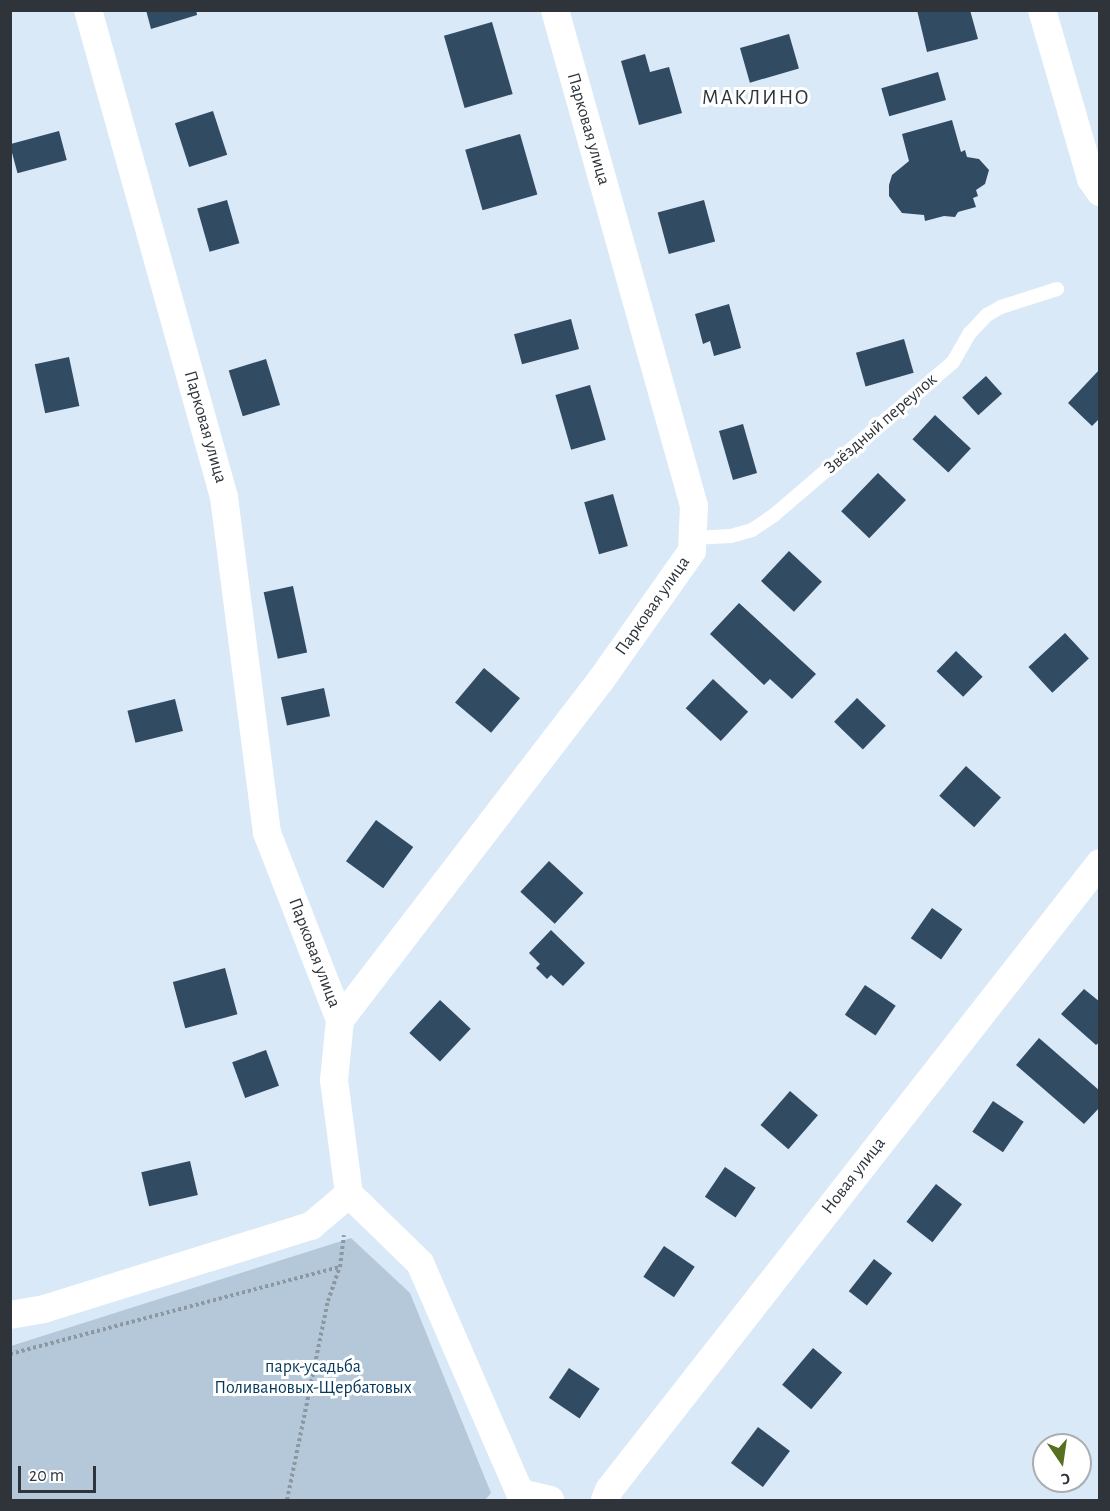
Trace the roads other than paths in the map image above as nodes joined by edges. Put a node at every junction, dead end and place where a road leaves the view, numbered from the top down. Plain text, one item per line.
1 (88, 10) edge
2 (1042, 10) edge
3 (556, 11) edge
4 (1100, 192) edge
5 (1056, 289) dead end
6 (692, 538) junction
7 (1100, 863) edge
8 (340, 1020) junction
9 (349, 1194) junction
10 (10, 1315) edge
11 (600, 1497) edge
12 (550, 1500) edge

1 - 8 street, Парковая улица
2 - 4 street
3 - 6 street, Парковая улица
5 - 6 lane, Звёздный переулок
6 - 8 street, Парковая улица
7 - 11 street, Новая улица
8 - 9 street, Парковая улица
9 - 10 street
9 - 12 street

